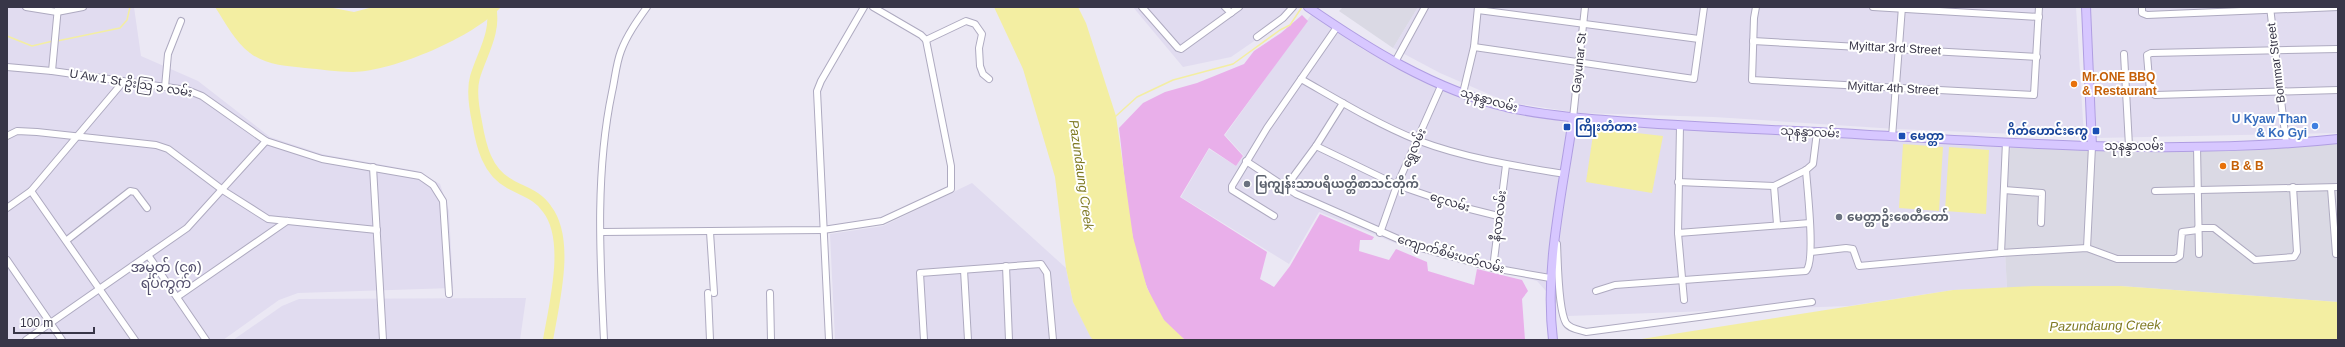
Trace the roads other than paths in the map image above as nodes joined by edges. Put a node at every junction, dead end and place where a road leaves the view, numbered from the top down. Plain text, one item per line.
1 (26, 7) edge
2 (83, 7) edge
3 (647, 7) edge
4 (864, 7) edge
5 (872, 7) edge
6 (1142, 7) edge
7 (1225, 7) edge
8 (1239, 7) edge
9 (1293, 7) edge
10 (1308, 7) edge
11 (1425, 7) edge
12 (1585, 7) edge
13 (1704, 7) edge
14 (1756, 7) edge
15 (1873, 7) edge
16 (2039, 7) edge
17 (2086, 7) edge
18 (2142, 7) edge
19 (2338, 7) edge
20 (1478, 8) edge
21 (1902, 8) edge
22 (58, 9) edge
23 (2270, 9) edge
24 (1231, 13) junction
25 (2039, 16) junction
26 (181, 21) dead end
27 (1582, 22) junction
28 (1337, 27) junction
29 (1256, 38) dead end
30 (1699, 39) junction
31 (926, 40) junction
32 (1753, 41) junction
33 (1474, 47) junction
34 (1898, 48) junction
35 (2338, 49) edge
36 (2275, 51) junction
37 (2124, 54) dead end
38 (2037, 57) junction
39 (1395, 62) junction
40 (1579, 62) junction
41 (7, 67) edge
42 (52, 71) junction
43 (1301, 78) junction
44 (989, 79) dead end
45 (123, 82) junction
46 (1441, 86) junction
47 (165, 87) junction
48 (1894, 88) junction
49 (2338, 90) edge
50 (2280, 92) junction
51 (1463, 93) junction
52 (1343, 103) junction
53 (1573, 118) junction
54 (1680, 126) junction
55 (1817, 132) junction
56 (7, 136) edge
57 (77, 137) junction
58 (1892, 137) junction
59 (2338, 139) edge
60 (1417, 140) junction
61 (266, 141) junction
62 (2006, 142) junction
63 (2286, 142) junction
64 (1316, 146) junction
65 (2092, 146) junction
66 (2128, 146) junction
67 (2197, 146) junction
68 (1246, 161) junction
69 (1506, 165) junction
70 (373, 167) junction
71 (1806, 170) junction
72 (1565, 174) junction
73 (1678, 182) junction
74 (1397, 185) junction
75 (1774, 186) junction
76 (2293, 187) junction
77 (2338, 187) edge
78 (1285, 188) junction
79 (2330, 188) junction
80 (224, 190) junction
81 (2004, 190) junction
82 (2196, 190) junction
83 (31, 191) junction
84 (2155, 191) dead end
85 (7, 208) edge
86 (146, 208) dead end
87 (1274, 216) dead end
88 (1498, 216) junction
89 (287, 221) junction
90 (1810, 223) junction
91 (2041, 223) dead end
92 (1777, 224) junction
93 (2198, 229) junction
94 (377, 230) junction
95 (823, 230) junction
96 (602, 232) junction
97 (710, 232) junction
98 (1380, 233) junction
99 (1678, 233) junction
100 (1556, 237) junction
101 (67, 240) junction
102 (2087, 248) junction
103 (1811, 252) junction
104 (2001, 253) junction
105 (2199, 254) dead end
106 (2336, 254) dead end
107 (148, 255) junction
108 (7, 260) edge
109 (1006, 266) junction
110 (1493, 268) junction
111 (964, 270) junction
112 (1550, 280) junction
113 (1684, 281) junction
114 (99, 288) junction
115 (1596, 291) dead end
116 (770, 293) dead end
117 (449, 294) dead end
118 (177, 297) junction
119 (1684, 300) dead end
120 (1812, 302) dead end
121 (51, 323) junction
122 (26, 340) edge
123 (62, 340) edge
124 (135, 340) edge
125 (206, 340) edge
126 (383, 340) edge
127 (604, 340) edge
128 (710, 340) edge
129 (771, 340) edge
130 (829, 340) edge
131 (924, 340) edge
132 (968, 340) edge
133 (1009, 340) edge
134 (1053, 340) edge
135 (1553, 340) edge

1 - 22 street
2 - 22 street
3 - 96 street
4 - 95 street
5 - 31 street
6 - 24 street
7 - 24 street
8 - 24 street
9 - 29 street
10 - 28 main road, သုနန္ဒာလမ်း
11 - 39 street
12 - 27 street, Gayunar St
13 - 30 street
14 - 32 street
15 - 21 street
16 - 25 street
17 - 65 main road
18 - 23 street
19 - 23 street
20 - 27 street
20 - 33 street
21 - 25 street
21 - 34 street
22 - 42 street
23 - 36 street, Bommar Street
25 - 38 street
26 - 47 street
27 - 30 street
27 - 40 street, Gayunar St
28 - 39 main road, သုနန္ဒာလမ်း
28 - 43 street
30 - 40 street
31 - 44 street
31 - 95 street
32 - 34 street, Myittar 3rd Street
32 - 48 street, Myittar 4th Street
33 - 40 street
33 - 51 street
34 - 38 street, Myittar 3rd Street
34 - 48 street
35 - 36 street
36 - 50 street, Bommar Street
36 - 50 street
37 - 66 street
38 - 48 street, Myittar 4th Street
39 - 46 main road, သုနန္ဒာလမ်း
40 - 53 street, Gayunar St
41 - 42 street, U Aw 1 St ဥိးသြ ၁ လမ်း
42 - 45 street, U Aw 1 St ဥိးသြ ၁ လမ်း
43 - 52 street
43 - 68 street
45 - 47 street, U Aw 1 St ဥိးသြ ၁ လမ်း
45 - 57 street
46 - 51 main road, သုနန္ဒာလမ်း
46 - 60 street, ရွှေလမ်း
47 - 61 street, U Aw 1 St ဥိးသြ ၁ လမ်း
48 - 58 street
49 - 50 street
50 - 63 street, Bommar Street
51 - 53 main road, သုနန္ဒာလမ်း
52 - 60 street
52 - 64 street
53 - 54 main road, သုနန္ဒာလမ်း
53 - 72 main road
54 - 55 main road, သုနန္ဒာလမ်း
54 - 73 street
55 - 58 main road, သုနန္ဒာလမ်း
55 - 71 street
56 - 57 street
57 - 80 street
57 - 83 street
58 - 62 main road, သုနန္ဒာလမ်း
59 - 63 main road, သုနန္ဒာလမ်း
60 - 69 street
60 - 74 street, ရွှေလမ်း
61 - 70 street, U Aw 1 St ဥိးသြ ၁ လမ်း
61 - 80 street
62 - 65 main road, သုနန္ဒာလမ်း
62 - 81 street
63 - 67 main road, သုနန္ဒာလမ်း
64 - 74 street, ငွေလမ်း
64 - 78 street
65 - 66 main road, သုနန္ဒာလမ်း
65 - 102 street
66 - 67 main road, သုနန္ဒာလမ်း
67 - 82 street
68 - 78 street, ကျောက်စိမ်းပတ်လမ်း
68 - 87 street
69 - 72 street
69 - 88 street, နီလာလမ်း
70 - 94 street
70 - 117 street, U Aw 1 St ဥိးသြ ၁ လမ်း
71 - 75 street
71 - 90 street
72 - 100 main road
73 - 75 street
73 - 99 street
74 - 88 street, ငွေလမ်း
74 - 98 street, ရွှေလမ်း
75 - 92 street
76 - 79 street
76 - 82 street
76 - 93 street
77 - 79 street
78 - 98 street, ကျောက်စိမ်းပတ်လမ်း
79 - 106 street
80 - 89 street
80 - 107 street
81 - 91 street
81 - 104 street
82 - 84 street
82 - 93 street
83 - 85 street
83 - 101 street
86 - 101 street
88 - 110 street, နီလာလမ်း
89 - 94 street
89 - 118 street
90 - 92 street
90 - 103 street
92 - 99 street
93 - 102 street
93 - 105 street
94 - 126 street
95 - 97 street
95 - 130 street
96 - 97 street
96 - 127 street
97 - 128 street
98 - 110 street, ကျောက်စိမ်းပတ်လမ်း
99 - 113 street
100 - 112 main road
100 - 120 street
101 - 114 street
102 - 104 street
103 - 104 street
103 - 113 street
107 - 114 street
107 - 118 street
108 - 121 street
109 - 111 street
109 - 133 street
109 - 134 street
110 - 112 street, ကျောက်စိမ်းပတ်လမ်း
111 - 131 street
111 - 132 street
112 - 135 main road
113 - 115 street
113 - 119 street
114 - 121 street
114 - 124 street
116 - 129 street
118 - 125 street
121 - 122 street
121 - 123 street

